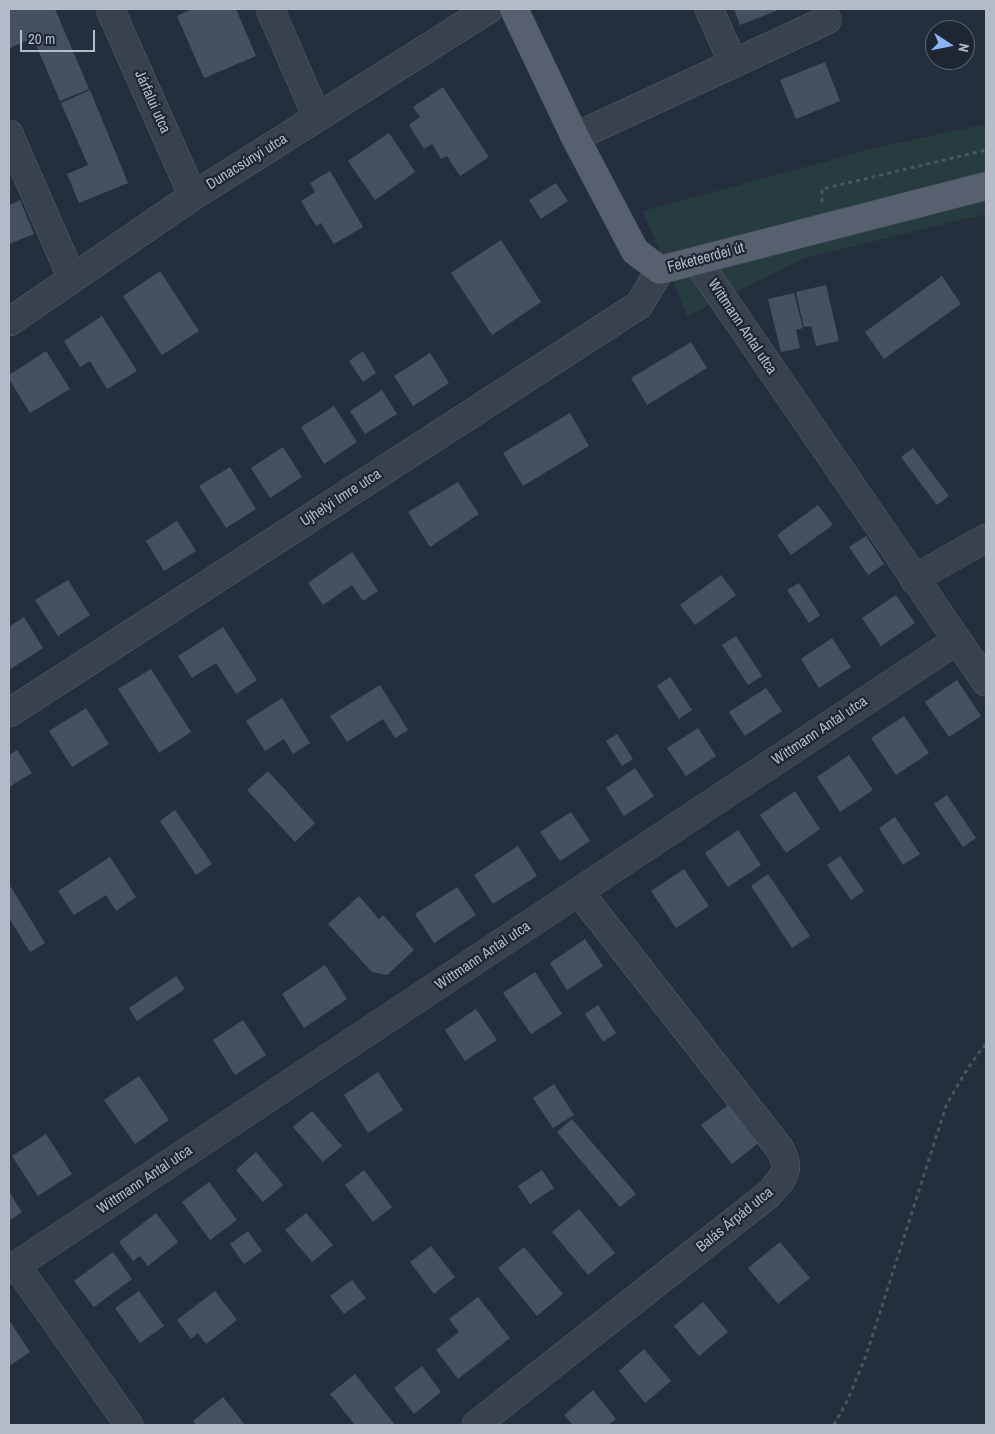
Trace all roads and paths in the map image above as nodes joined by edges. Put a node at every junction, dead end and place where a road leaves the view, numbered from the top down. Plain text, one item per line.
1 (110, 9) edge
2 (270, 9) edge
3 (489, 9) edge
4 (514, 9) edge
5 (709, 9) edge
6 (449, 20) edge
7 (827, 20) dead end
8 (733, 64) junction
9 (317, 117) junction
10 (9, 134) edge
11 (575, 137) junction
12 (986, 150) edge
13 (986, 186) edge
14 (193, 196) junction
15 (822, 208) dead end
16 (697, 261) junction
17 (660, 270) junction
18 (72, 278) junction
19 (9, 322) edge
20 (986, 538) edge
21 (914, 578) junction
22 (956, 640) junction
23 (986, 682) edge
24 (9, 713) edge
25 (579, 892) junction
26 (986, 1044) edge
27 (12, 1268) edge
28 (129, 1425) edge
29 (476, 1425) edge
30 (834, 1425) edge

1 - 14 street, Járfalui utca
2 - 9 street
3 - 6 street, Dunacsúnyi utca
4 - 11 main road, Feketeerdei út
5 - 8 street
6 - 9 street, Dunacsúnyi utca
7 - 8 street
8 - 11 street
9 - 14 street, Dunacsúnyi utca
10 - 18 street
11 - 17 main road, Feketeerdei út
12 - 15 path
13 - 16 main road, Feketeerdei út
14 - 18 street, Dunacsúnyi utca
16 - 17 main road, Feketeerdei út
16 - 21 street, Wittmann Antal utca
17 - 24 street, Ujhelyi Imre utca
18 - 19 street, Dunacsúnyi utca
20 - 21 street
21 - 22 street, Wittmann Antal utca
22 - 23 street, Wittmann Antal utca
22 - 25 street, Wittmann Antal utca
25 - 27 street, Wittmann Antal utca
25 - 29 street, Balás Árpád utca
26 - 30 path
27 - 28 street

